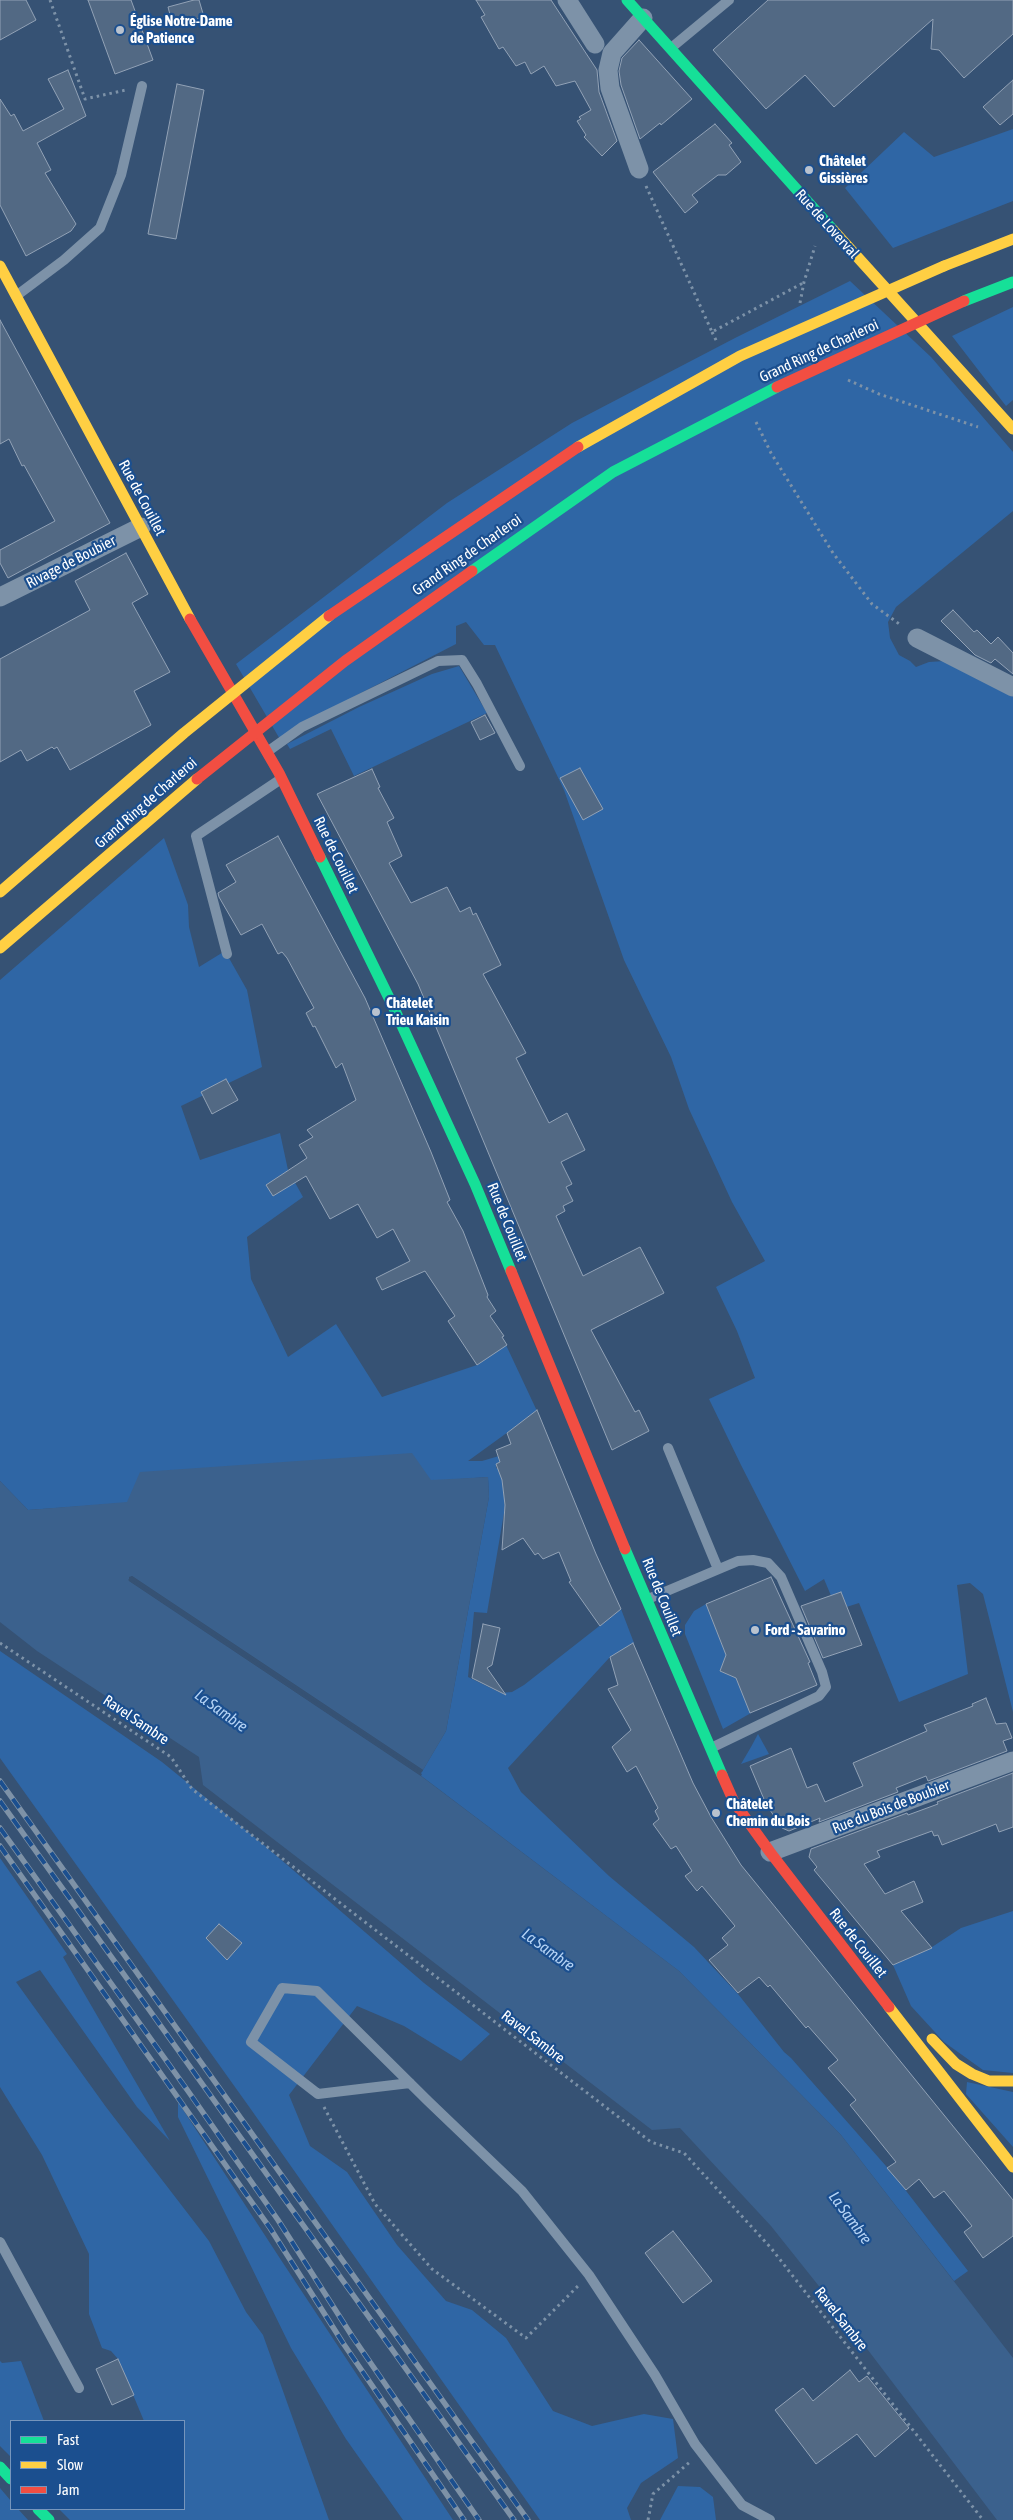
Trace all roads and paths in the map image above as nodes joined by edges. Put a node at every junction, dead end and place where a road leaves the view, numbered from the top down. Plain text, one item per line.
1 (50, 0) edge
2 (567, 0) edge
3 (628, 0) edge
4 (729, 0) edge
5 (643, 18) junction
6 (595, 44) dead end
7 (670, 49) junction
8 (142, 86) joint
9 (639, 169) joint
10 (1013, 239) edge
11 (0, 266) edge
12 (804, 282) dead end
13 (1013, 282) edge
14 (16, 296) junction
15 (712, 332) junction
16 (720, 349) dead end
17 (754, 419) dead end
18 (1013, 429) edge
19 (141, 526) junction
20 (0, 597) edge
21 (917, 638) joint
22 (1013, 687) edge
23 (267, 752) junction
24 (520, 766) dead end
25 (282, 779) junction
26 (0, 892) edge
27 (0, 948) edge
28 (227, 954) dead end
29 (668, 1448) dead end
30 (718, 1569) junction
31 (647, 1600) junction
32 (0, 1643) edge
33 (710, 1748) junction
34 (1013, 1761) edge
35 (770, 1852) junction
36 (889, 2008) junction
37 (915, 2020) dead end
38 (925, 2032) dead end
39 (1013, 2081) edge
40 (410, 2083) junction
41 (318, 2094) junction
42 (1013, 2167) edge
43 (0, 2242) edge
44 (589, 2275) junction
45 (79, 2388) dead end
46 (701, 2452) junction
47 (0, 2467) edge
48 (10, 2478) edge
49 (39, 2510) edge
50 (49, 2520) edge
51 (648, 2520) edge
52 (770, 2520) edge
53 (983, 2520) edge

1 - 8 path
2 - 6 street
3 - 5 main road, Rue de Loverval
4 - 7 lane
5 - 7 main road, Rue de Loverval
5 - 9 street
7 - 18 main road, Rue de Loverval
8 - 14 lane
9 - 15 path
10 - 26 main road, Grand Ring de Charleroi, bridge
11 - 14 main road, Rue de Couillet
12 - 15 path
13 - 27 main road, Grand Ring de Charleroi, bridge
14 - 19 main road, Rue de Couillet
15 - 16 path
17 - 21 path
19 - 20 street, Rivage de Boubier
19 - 23 main road, Rue de Couillet
21 - 22 street
23 - 24 lane
23 - 25 main road, Rue de Couillet
25 - 28 lane
25 - 31 main road, Rue de Couillet
29 - 30 lane
30 - 31 lane
30 - 33 lane
31 - 33 main road, Rue de Couillet
32 - 53 path, Ravel Sambre
33 - 35 main road, Rue de Couillet
34 - 35 street, Rue du Bois de Boubier
35 - 36 main road, Rue de Couillet
36 - 37 main road
36 - 42 main road, Rue de Couillet
38 - 39 main road
40 - 41 lane
40 - 41 lane
40 - 44 lane
41 - 44 path
43 - 45 lane
44 - 46 lane
46 - 51 path
46 - 52 lane
47 - 48 main road
49 - 50 main road

